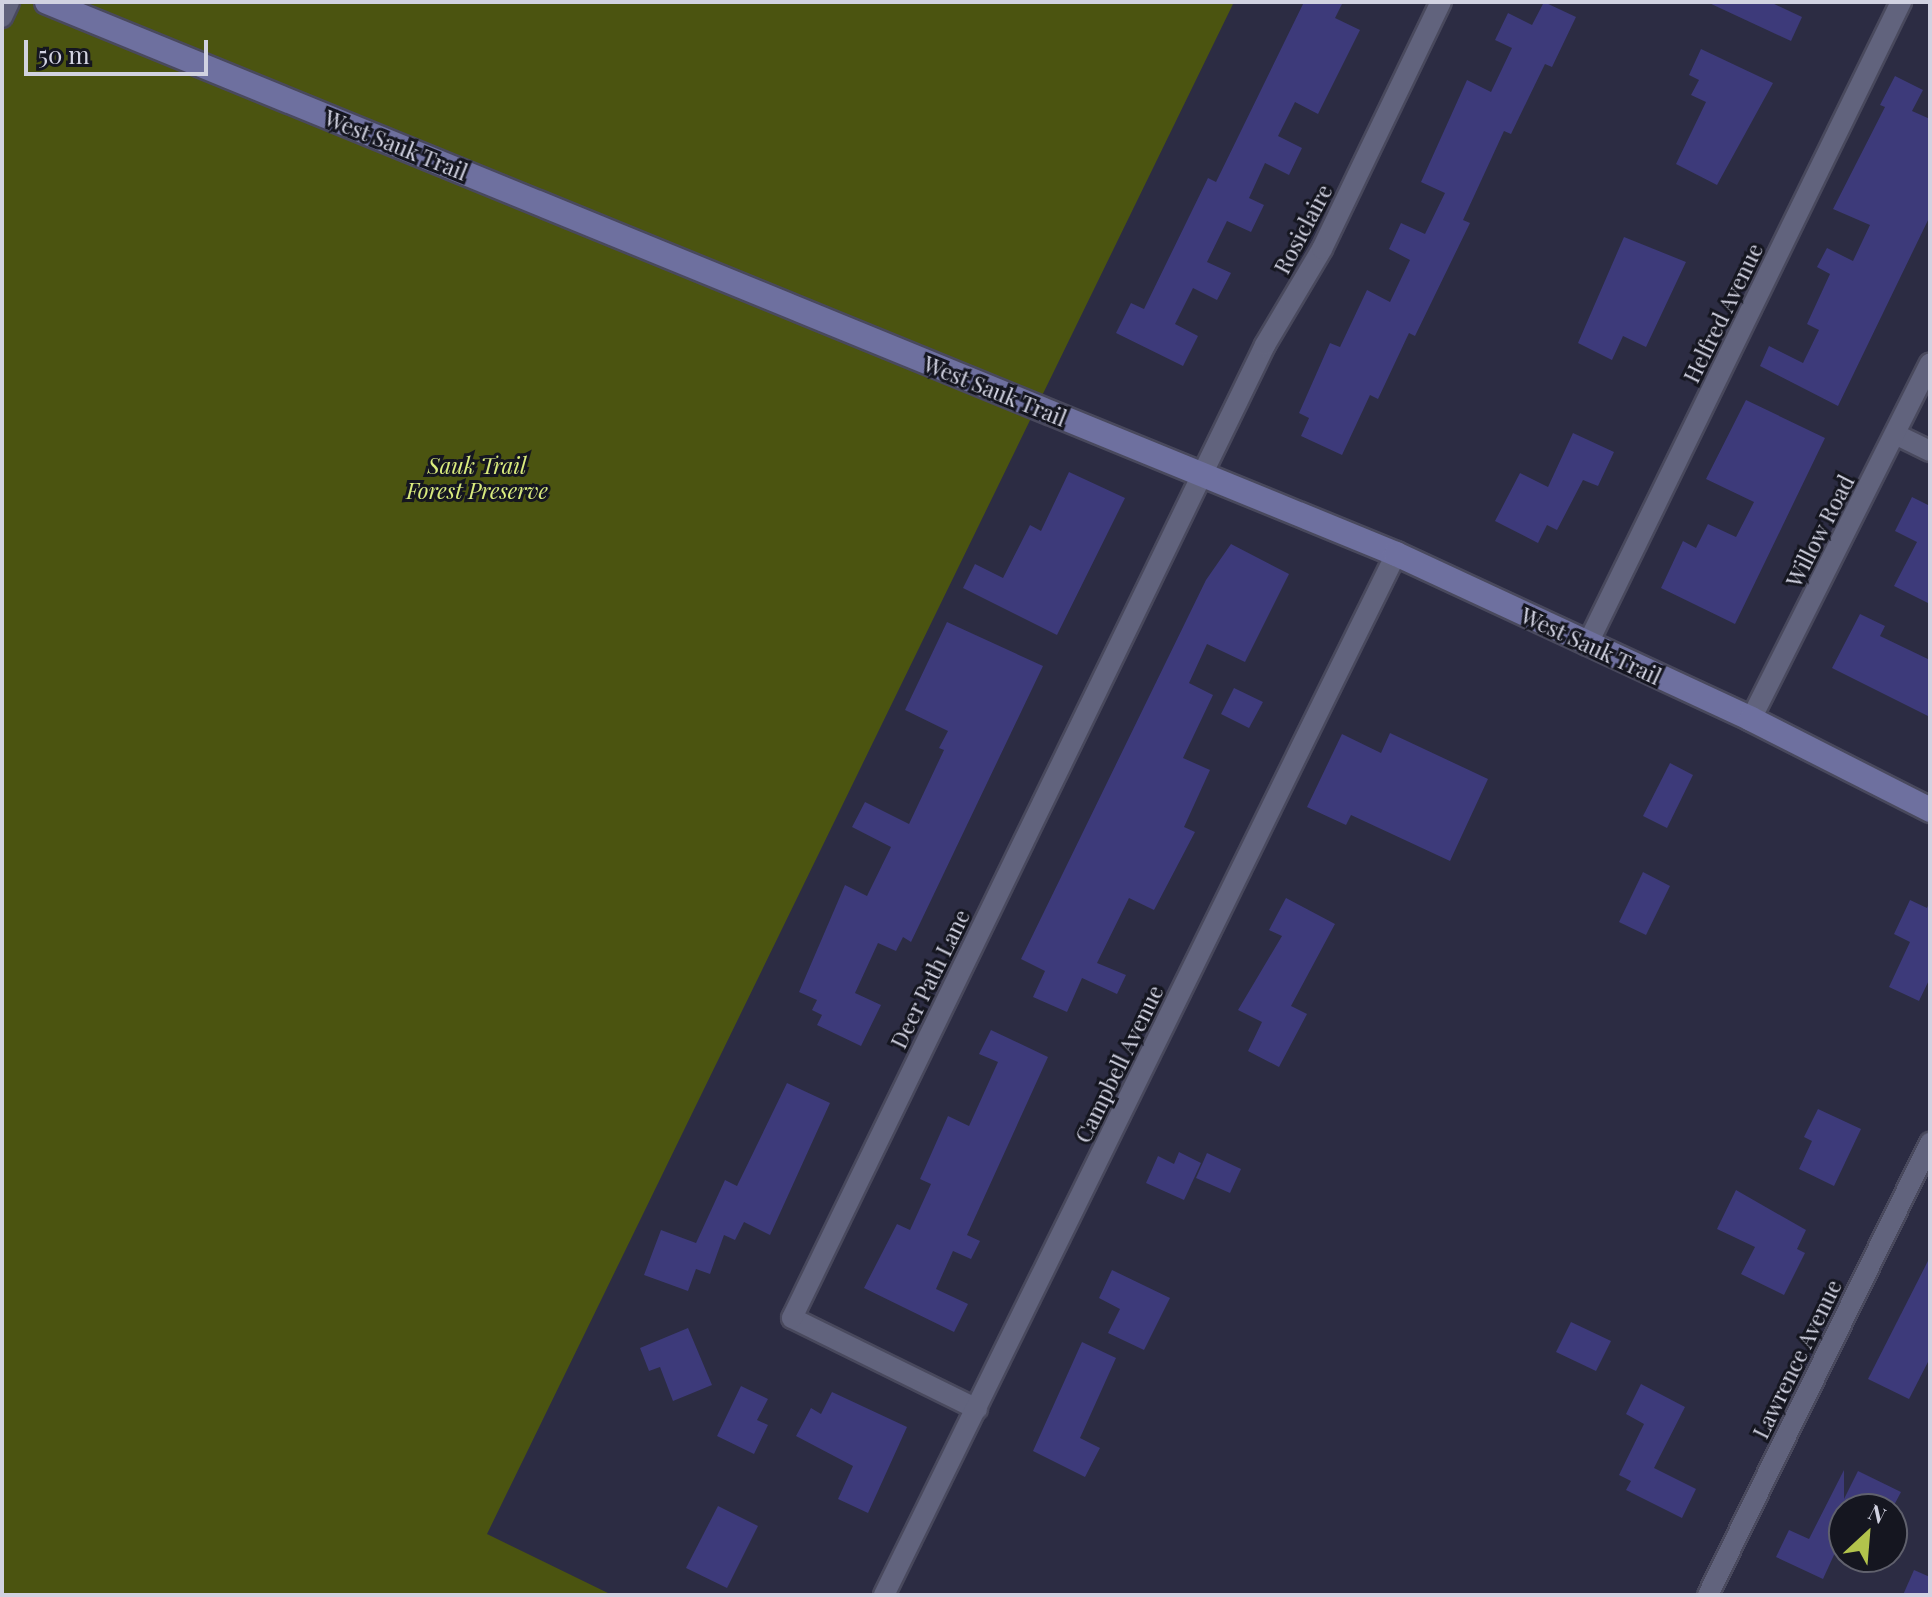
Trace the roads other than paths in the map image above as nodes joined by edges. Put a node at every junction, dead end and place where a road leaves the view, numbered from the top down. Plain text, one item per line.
1 (9, 2) edge
2 (47, 2) edge
3 (1441, 2) edge
4 (1901, 2) edge
5 (2, 17) edge
6 (1930, 363) edge
7 (1895, 434) junction
8 (1930, 451) edge
9 (1201, 476) junction
10 (1396, 554) junction
11 (1587, 645) junction
12 (1751, 719) junction
13 (1930, 810) edge
14 (1930, 1143) edge
15 (977, 1409) junction
16 (884, 1595) edge
17 (1708, 1595) edge

1 - 5 street
2 - 9 main road, West Sauk Trail
3 - 9 street, Rosiclaire
4 - 11 street, Helfred Avenue
6 - 7 street, Willow Road
7 - 8 street
7 - 12 street, Willow Road
9 - 10 main road, West Sauk Trail
9 - 15 street, Deer Path Lane
10 - 11 main road, West Sauk Trail
10 - 15 street, Campbell Avenue
11 - 12 main road, West Sauk Trail
12 - 13 main road, West Sauk Trail
14 - 17 street, Lawrence Avenue
15 - 16 street, Campbell Avenue

